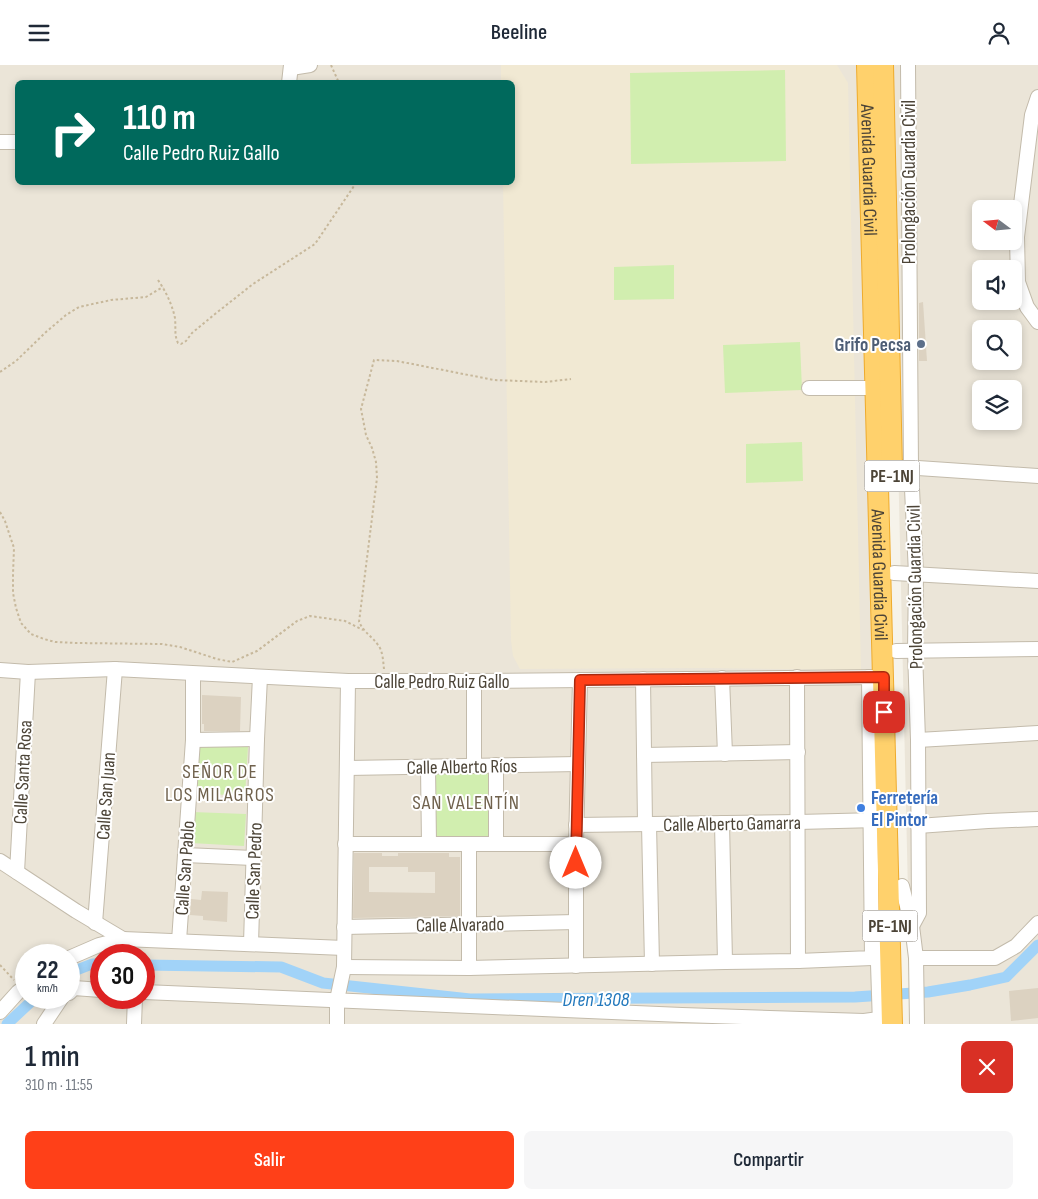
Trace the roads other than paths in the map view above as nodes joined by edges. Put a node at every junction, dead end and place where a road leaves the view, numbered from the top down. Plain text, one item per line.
1 (310, 65) edge
2 (867, 65) edge
3 (883, 65) edge
4 (908, 65) edge
5 (291, 67) edge
6 (289, 80) edge
7 (1038, 97) edge
8 (0, 142) edge
9 (15, 142) edge
10 (909, 256) junction
11 (888, 267) junction
12 (1038, 321) edge
13 (910, 375) junction
14 (809, 388) dead end
15 (883, 389) junction
16 (902, 466) junction
17 (1038, 476) edge
18 (894, 573) junction
19 (916, 574) junction
20 (1038, 581) edge
21 (1038, 649) edge
22 (905, 651) junction
23 (115, 669) junction
24 (0, 670) edge
25 (28, 672) junction
26 (193, 674) junction
27 (260, 677) junction
28 (797, 677) junction
29 (876, 677) junction
30 (722, 678) junction
31 (643, 679) junction
32 (580, 680) junction
33 (348, 681) junction
34 (474, 681) junction
35 (1038, 733) edge
36 (257, 739) junction
37 (193, 740) junction
38 (918, 740) junction
39 (798, 752) junction
40 (725, 753) junction
41 (644, 755) junction
42 (578, 764) junction
43 (496, 765) junction
44 (474, 766) junction
45 (428, 767) junction
46 (347, 768) junction
47 (1038, 819) edge
48 (879, 820) junction
49 (798, 822) junction
50 (722, 823) junction
51 (647, 824) junction
52 (576, 825) junction
53 (918, 826) junction
54 (345, 844) junction
55 (429, 844) junction
56 (469, 844) junction
57 (496, 844) junction
58 (576, 844) junction
59 (185, 855) junction
60 (253, 858) junction
61 (0, 861) edge
62 (17, 872) junction
63 (895, 886) junction
64 (576, 922) junction
65 (96, 923) junction
66 (1038, 923) edge
67 (469, 924) junction
68 (912, 926) junction
69 (344, 927) junction
70 (123, 939) junction
71 (179, 941) junction
72 (124, 944) edge
73 (251, 944) junction
74 (344, 948) junction
75 (80, 953) edge
76 (798, 961) junction
77 (725, 962) junction
78 (652, 964) junction
79 (576, 965) junction
80 (901, 965) junction
81 (344, 967) junction
82 (469, 969) junction
83 (155, 992) edge
84 (15, 995) edge
85 (337, 1000) junction
86 (54, 1009) edge
87 (135, 1009) edge
88 (0, 1012) edge
89 (891, 1020) edge
90 (785, 1021) edge
91 (44, 1024) edge
92 (134, 1024) edge
93 (337, 1024) edge

1 - 5 street
2 - 15 highway, Avenida Guardia Civil / PE-1NJ
3 - 11 highway, Avenida Guardia Civil / PE-1NJ
4 - 10 street, Prolongación Guardia Civil
5 - 6 street
7 - 12 street
8 - 9 street
10 - 11 street
10 - 13 street, Prolongación Guardia Civil
11 - 15 highway, Avenida Guardia Civil / PE-1NJ
13 - 15 street
13 - 16 street, Prolongación Guardia Civil
14 - 15 street
15 - 16 highway, Avenida Guardia Civil / PE-1NJ
15 - 29 highway, Avenida Guardia Civil / PE-1NJ
16 - 17 street
16 - 18 highway, Avenida Guardia Civil / PE-1NJ
16 - 19 street, Prolongación Guardia Civil
18 - 19 street
18 - 22 highway, Avenida Guardia Civil / PE-1NJ
19 - 20 street
19 - 22 street, Prolongación Guardia Civil
21 - 22 street
22 - 38 street, Prolongación Guardia Civil
22 - 63 highway, Avenida Guardia Civil / PE-1NJ
23 - 25 street, Calle Pedro Ruiz Gallo
23 - 26 street, Calle Pedro Ruiz Gallo
23 - 65 street, Calle San Juan
24 - 25 street, Calle Pedro Ruiz Gallo
25 - 62 street, Calle Santa Rosa
26 - 27 street, Calle Pedro Ruiz Gallo
26 - 37 street, Calle San Pablo
27 - 33 street, Calle Pedro Ruiz Gallo
27 - 36 street, Calle San Pedro
28 - 29 street, Calle Pedro Ruiz Gallo
28 - 30 street, Calle Pedro Ruiz Gallo
28 - 39 street
29 - 48 highway, Avenida Guardia Civil / PE-1NJ
30 - 31 street, Calle Pedro Ruiz Gallo
30 - 40 street
31 - 32 street, Calle Pedro Ruiz Gallo
31 - 41 street
32 - 34 street, Calle Pedro Ruiz Gallo
32 - 42 street
33 - 34 street, Calle Pedro Ruiz Gallo
33 - 46 street
34 - 44 street
35 - 38 street
36 - 37 street
36 - 60 street, Calle San Pedro
37 - 59 street, Calle San Pablo
38 - 53 street, Prolongación Guardia Civil
39 - 40 street
39 - 49 street
40 - 41 street
41 - 51 street
42 - 43 street, Calle Alberto Ríos
42 - 52 street
43 - 44 street, Calle Alberto Ríos
43 - 57 street
44 - 45 street, Calle Alberto Ríos
45 - 46 street, Calle Alberto Ríos
45 - 55 street
46 - 54 street
47 - 53 street
48 - 49 street, Calle Alberto Gamarra
48 - 63 highway, Avenida Guardia Civil / PE-1NJ
48 - 76 street
49 - 50 street, Calle Alberto Gamarra
49 - 76 street
50 - 51 street, Calle Alberto Gamarra
50 - 77 street
51 - 52 street, Calle Alberto Gamarra
51 - 78 street
52 - 58 street
53 - 68 street, Prolongación Guardia Civil
54 - 55 street
54 - 69 street
55 - 56 street
56 - 57 street
56 - 67 street
57 - 58 street
58 - 64 street
59 - 60 street
59 - 71 street, Calle San Pablo
60 - 73 street, Calle San Pedro
61 - 62 street
62 - 65 street
63 - 68 street
63 - 80 highway, Avenida Guardia Civil / PE-1NJ
64 - 67 street, Calle Alvarado
64 - 79 street
65 - 70 street
66 - 80 street
67 - 69 street, Calle Alvarado
67 - 82 street
68 - 80 street
69 - 74 street
70 - 71 street
70 - 72 street
70 - 75 street
71 - 73 street
73 - 74 street
74 - 81 street
76 - 77 street
77 - 78 street
78 - 79 street
79 - 82 street
80 - 89 highway, Avenida Guardia Civil / PE-1NJ
81 - 82 street
81 - 85 street
83 - 85 street
84 - 88 street
85 - 90 street
85 - 93 street
86 - 91 street
87 - 92 street
89 - 90 street

